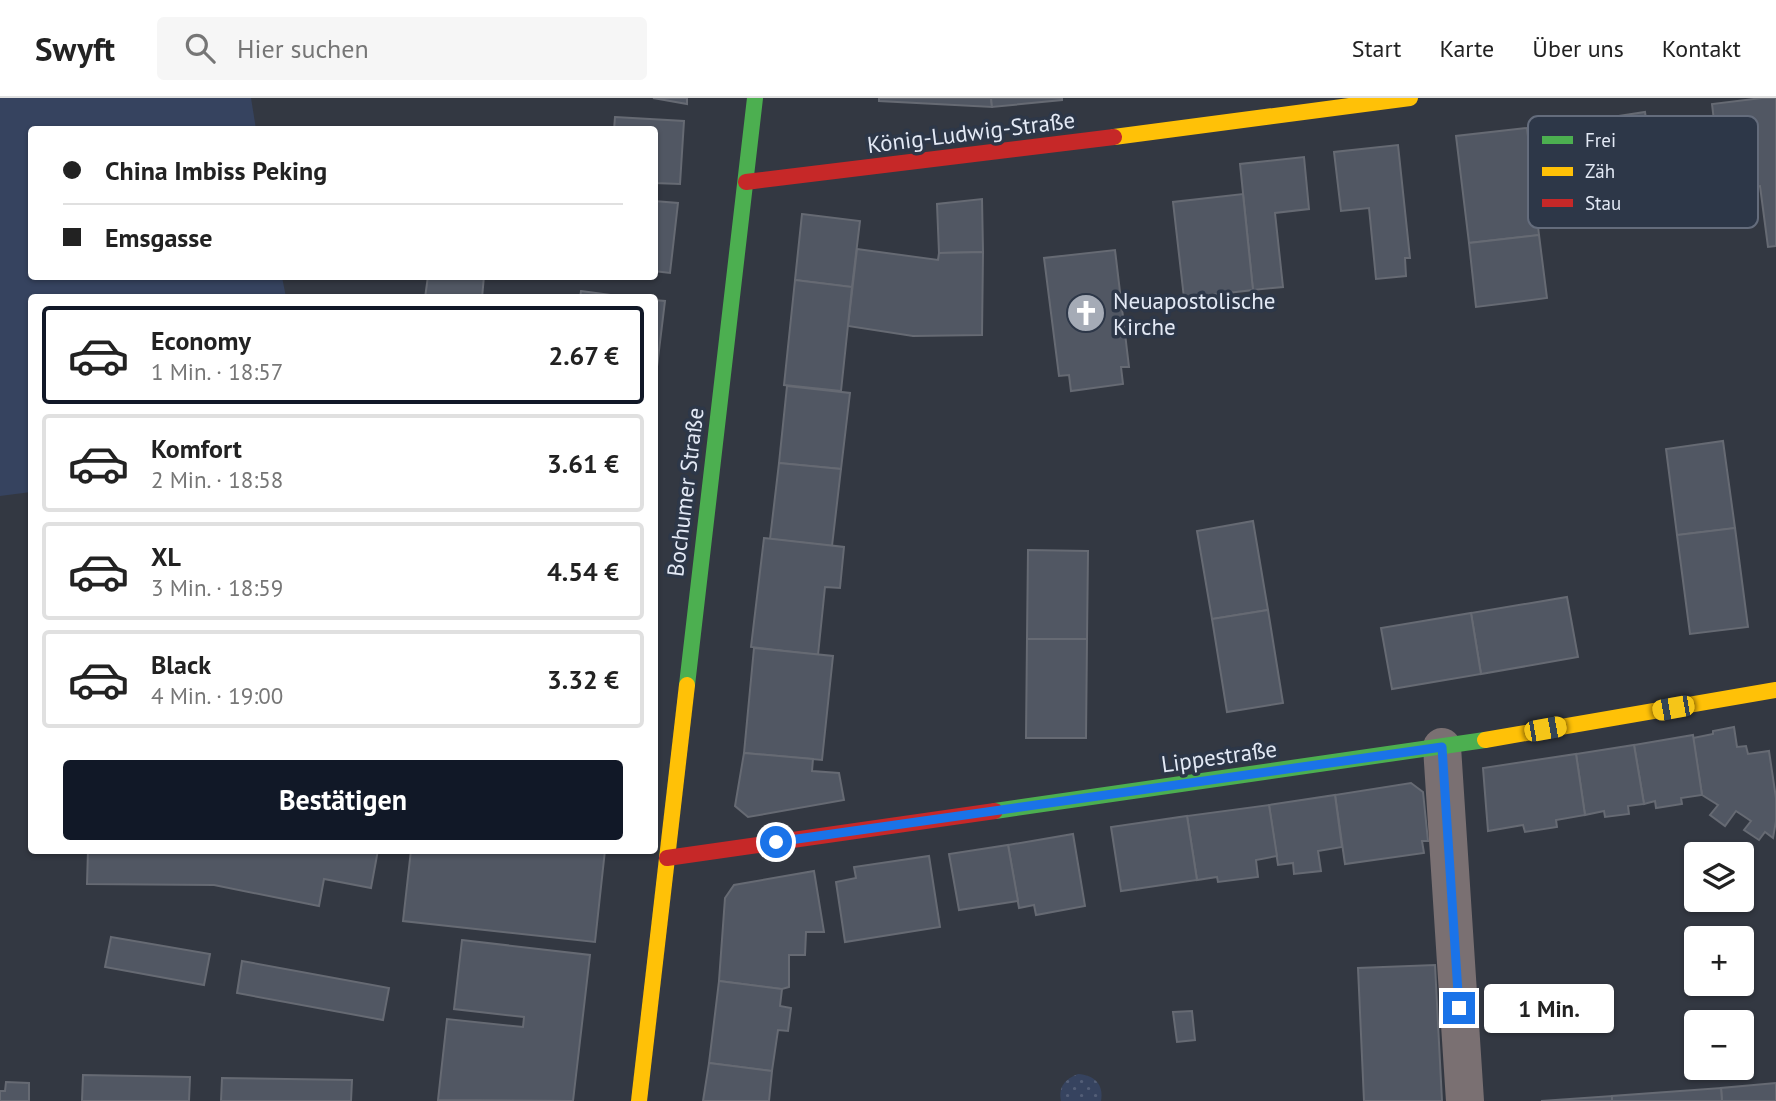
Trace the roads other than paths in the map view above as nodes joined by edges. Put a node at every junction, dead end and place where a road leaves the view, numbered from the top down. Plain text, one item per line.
1 (755, 98) edge
2 (1409, 98) edge
3 (746, 182) junction
4 (1776, 690) edge
5 (1442, 747) junction
6 (667, 858) junction
7 (639, 1101) edge
8 (1465, 1101) edge

1 - 3 street, Bochumer Straße
2 - 3 street, König-Ludwig-Straße
3 - 6 street, Bochumer Straße
4 - 5 street, Lippestraße
5 - 6 street, Lippestraße
5 - 8 street
6 - 7 street, Bochumer Straße

